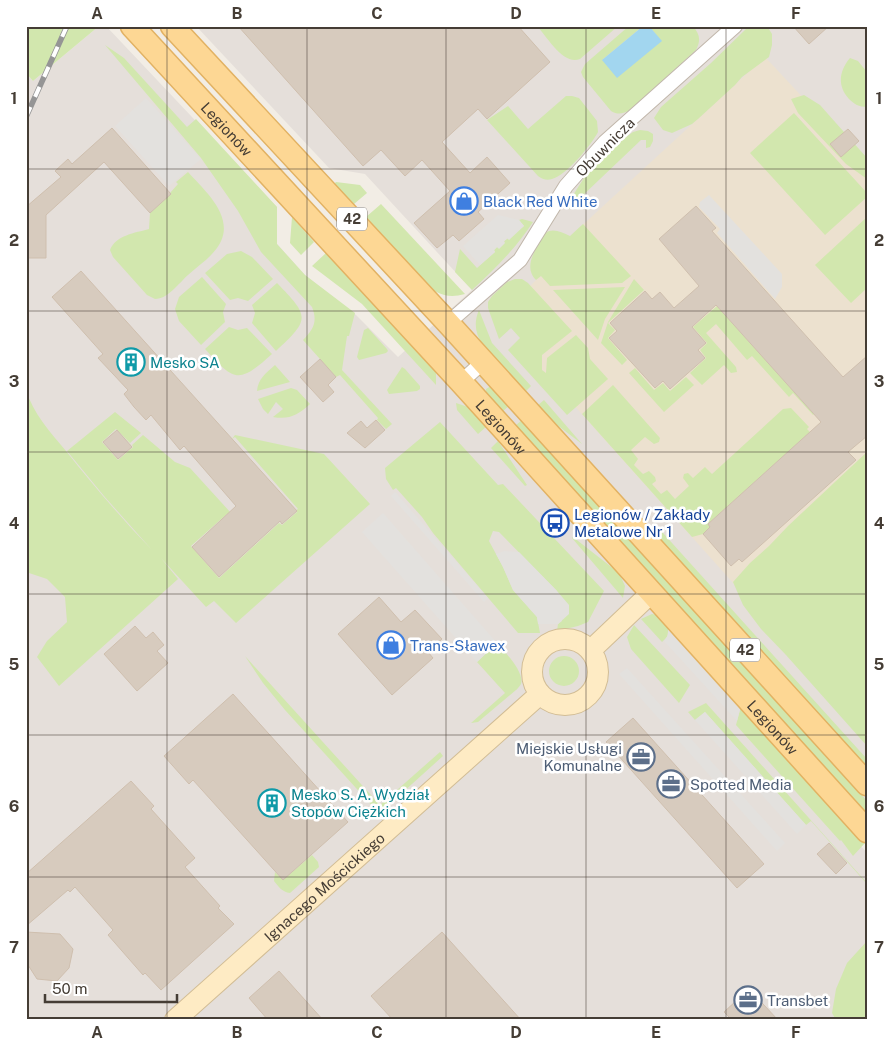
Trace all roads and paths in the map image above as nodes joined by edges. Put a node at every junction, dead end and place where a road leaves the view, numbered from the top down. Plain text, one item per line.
1 (132, 26) edge
2 (172, 26) edge
3 (735, 26) edge
4 (448, 323) junction
5 (483, 362) junction
6 (461, 382) junction
7 (651, 593) junction
8 (591, 650) junction
9 (540, 694) junction
10 (867, 784) edge
11 (867, 831) edge
12 (175, 1020) edge

1 - 6 main road, Legionów / 42
2 - 4 main road, Legionów / 42
3 - 4 street, Obuwnicza
4 - 5 main road, Legionów / 42
5 - 6 street
5 - 10 main road, Legionów / 42
6 - 7 main road, Legionów / 42
7 - 8 street
7 - 11 main road, Legionów / 42
8 - 9 street
8 - 9 street
9 - 12 street, Ignacego Mościckiego

